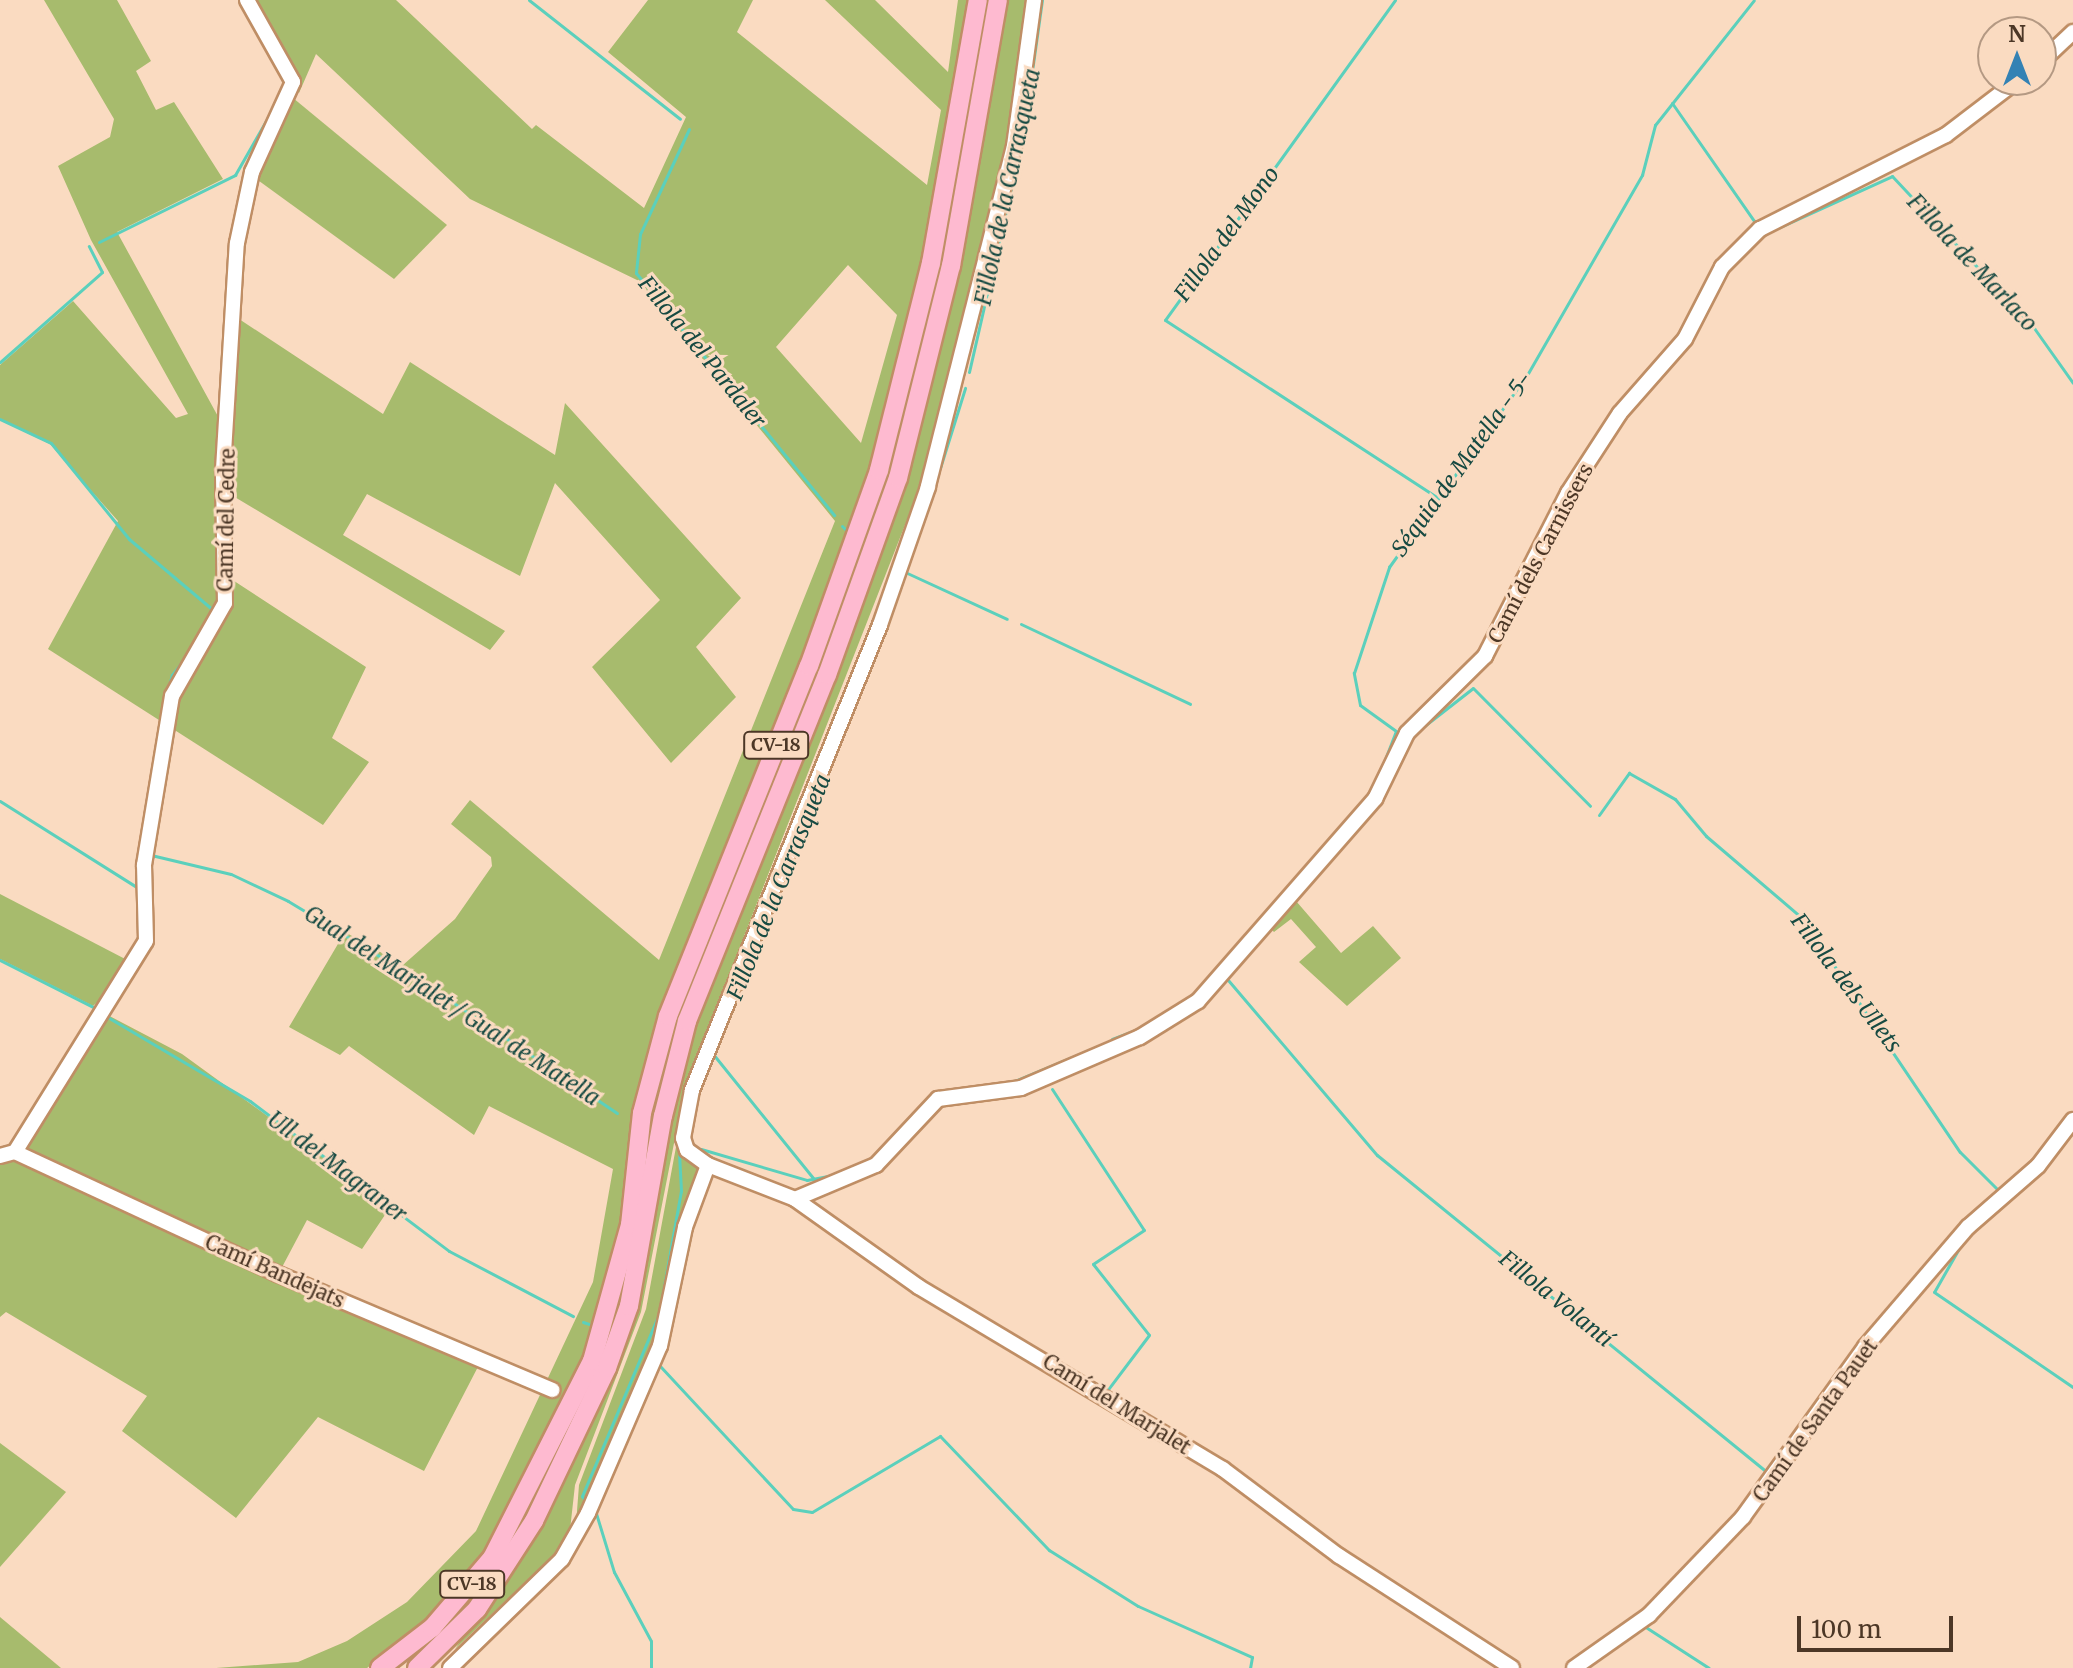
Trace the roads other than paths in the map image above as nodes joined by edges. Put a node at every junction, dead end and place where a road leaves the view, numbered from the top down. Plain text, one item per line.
1 (247, 0) edge
2 (978, 0) edge
3 (998, 0) edge
4 (1034, 0) edge
5 (2073, 32) edge
6 (2057, 47) edge
7 (1997, 96) edge
8 (2073, 1120) edge
9 (15, 1152) junction
10 (0, 1156) edge
11 (708, 1165) junction
12 (795, 1199) junction
13 (552, 1390) dead end
14 (1583, 1666) edge
15 (380, 1668) edge
16 (417, 1668) edge
17 (450, 1668) edge
18 (1512, 1668) edge

1 - 9 street, Camí del Cedre
2 - 15 main road, CV-18
3 - 16 main road, CV-18
4 - 11 street
5 - 6 street
7 - 12 street, Camí dels Carnissers
8 - 14 street, Camí de Santa Pauet
9 - 10 street
9 - 13 street, Camí Bandejats
11 - 12 street, Camí del Marjalet
11 - 17 street
12 - 18 street, Camí del Marjalet

